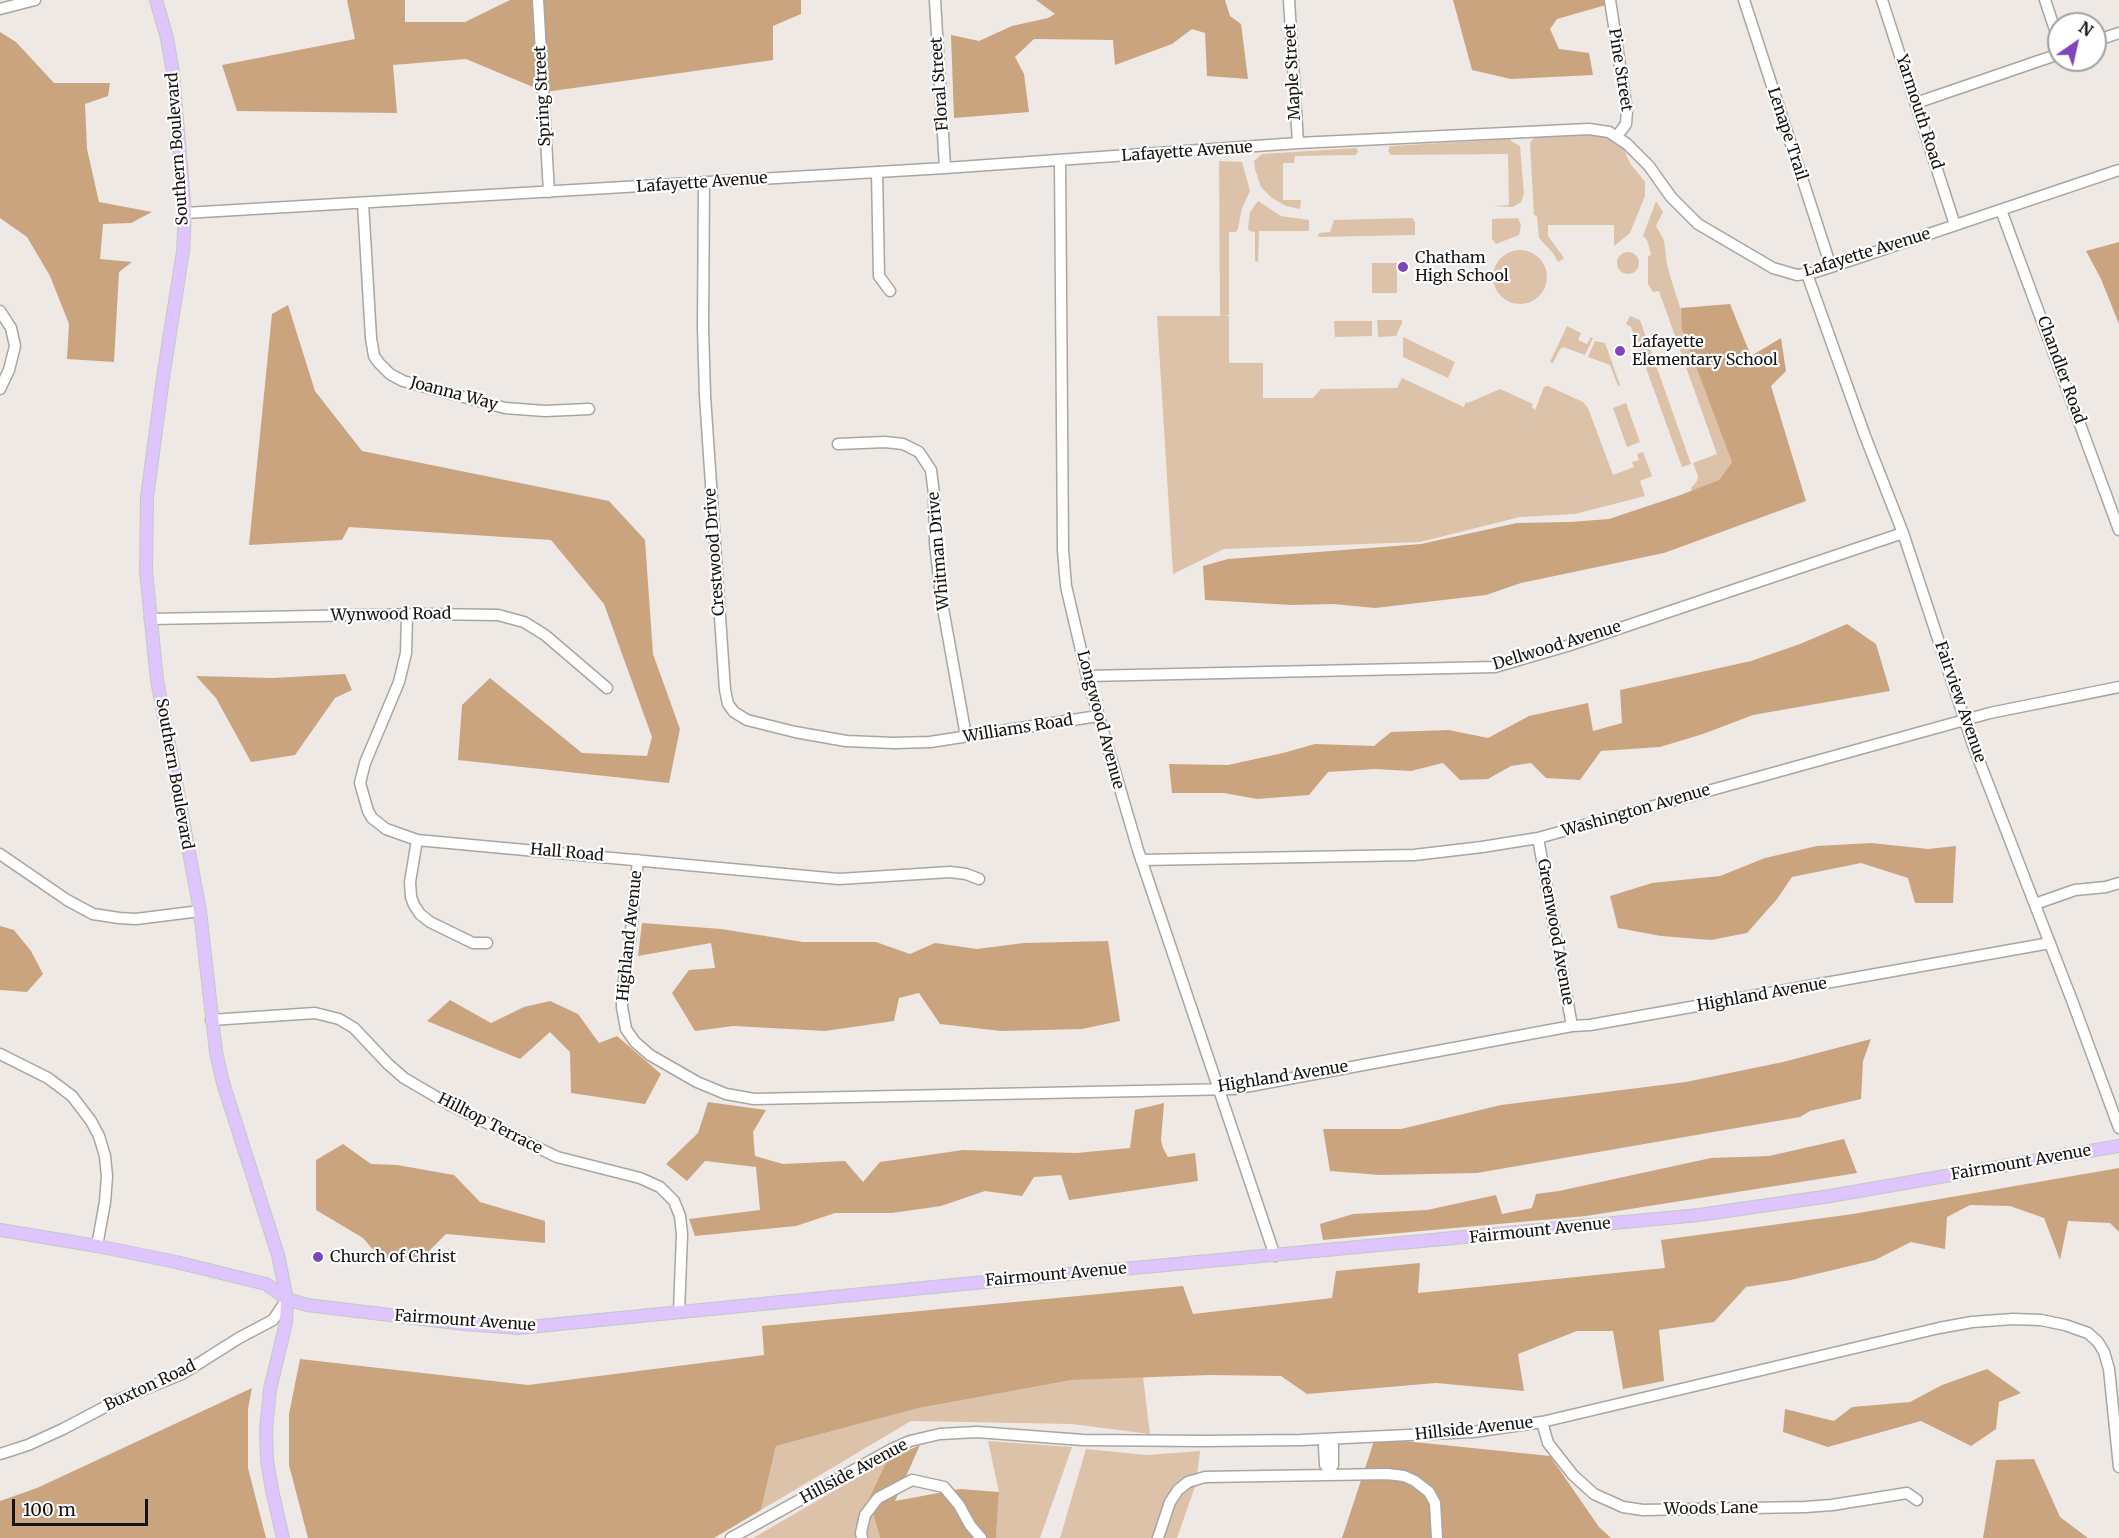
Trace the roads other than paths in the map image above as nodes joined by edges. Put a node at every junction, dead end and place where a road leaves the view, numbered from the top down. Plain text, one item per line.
1 (35, 0) edge
2 (156, 0) edge
3 (538, 0) edge
4 (935, 0) edge
5 (1289, 0) edge
6 (1610, 0) edge
7 (1744, 0) edge
8 (1882, 0) edge
9 (0, 9) edge
10 (2047, 58) edge
11 (1916, 103) junction
12 (1617, 136) junction
13 (1298, 143) junction
14 (1060, 161) junction
15 (945, 168) junction
16 (2119, 170) edge
17 (877, 172) junction
18 (704, 182) junction
19 (549, 192) junction
20 (363, 203) junction
21 (2001, 210) junction
22 (185, 213) junction
23 (1955, 225) junction
24 (1831, 267) junction
25 (1806, 274) junction
26 (890, 291) dead end
27 (0, 311) edge
28 (0, 390) edge
29 (589, 409) dead end
30 (838, 444) dead end
31 (2119, 530) edge
32 (1904, 533) junction
33 (407, 615) junction
34 (150, 618) junction
35 (1087, 676) junction
36 (2119, 687) edge
37 (607, 688) dead end
38 (1098, 716) junction
39 (1967, 721) junction
40 (966, 736) junction
41 (937, 741) joint
42 (1538, 838) junction
43 (417, 840) junction
44 (0, 854) edge
45 (638, 860) junction
46 (1141, 860) junction
47 (979, 879) dead end
48 (2119, 884) edge
49 (2035, 904) junction
50 (200, 910) junction
51 (487, 943) dead end
52 (2050, 943) junction
53 (211, 1020) junction
54 (1572, 1026) junction
55 (0, 1054) edge
56 (1219, 1089) junction
57 (2119, 1128) edge
58 (2119, 1146) edge
59 (0, 1230) edge
60 (97, 1246) junction
61 (1275, 1256) junction
62 (287, 1299) junction
63 (679, 1312) junction
64 (1542, 1422) junction
65 (1328, 1441) junction
66 (0, 1454) edge
67 (2119, 1467) edge
68 (1330, 1472) junction
69 (1917, 1500) dead end
70 (284, 1538) edge
71 (731, 1538) edge
72 (862, 1538) edge
73 (981, 1538) edge
74 (1158, 1538) edge
75 (1437, 1538) edge

1 - 9 street
2 - 22 main road, Southern Boulevard
3 - 19 street, Spring Street
4 - 15 street, Floral Street
5 - 13 street, Maple Street
6 - 12 street, Pine Street
7 - 24 street, Lenape Trail
8 - 11 street, Yarmouth Road
10 - 11 street
11 - 23 street, Yarmouth Road
12 - 13 street, Lafayette Avenue
12 - 25 street, Lafayette Avenue
13 - 14 street, Lafayette Avenue
14 - 15 street, Lafayette Avenue
14 - 35 street, Longwood Avenue
15 - 17 street, Lafayette Avenue
16 - 21 street, Lafayette Avenue
17 - 18 street, Lafayette Avenue
17 - 26 street
18 - 19 street, Lafayette Avenue
18 - 41 street, Crestwood Drive
19 - 20 street, Lafayette Avenue
20 - 22 street, Lafayette Avenue
20 - 29 street, Joanna Way
21 - 23 street, Lafayette Avenue
21 - 31 street, Chandler Road
22 - 34 main road, Southern Boulevard
23 - 24 street, Lafayette Avenue
24 - 25 street, Lafayette Avenue
25 - 32 street, Fairview Avenue
27 - 28 street
30 - 40 street, Whitman Drive
32 - 35 street, Dellwood Avenue
32 - 39 street, Fairview Avenue
33 - 34 street, Wynwood Road
33 - 37 street, Wynwood Road
33 - 43 street, Hall Road
34 - 50 main road, Southern Boulevard
35 - 38 street, Longwood Avenue
36 - 39 street, Washington Avenue
38 - 40 street, Williams Road
38 - 46 street, Longwood Avenue
39 - 42 street, Washington Avenue
39 - 49 street, Fairview Avenue
40 - 41 street, Williams Road
42 - 46 street, Washington Avenue
42 - 54 street, Greenwood Avenue
43 - 45 street, Hall Road
43 - 51 street
44 - 50 street
45 - 47 street, Hall Road
45 - 56 street, Highland Avenue
46 - 56 street, Longwood Avenue
48 - 49 street
49 - 52 street, Fairview Avenue
50 - 53 main road, Southern Boulevard
52 - 54 street, Highland Avenue
52 - 57 street, Fairview Avenue
53 - 62 main road, Southern Boulevard
53 - 63 street, Hilltop Terrace
54 - 56 street, Highland Avenue
55 - 60 street
56 - 61 street, Longwood Avenue
58 - 61 main road, Fairmount Avenue
59 - 60 main road, Fairmount Avenue
60 - 62 main road, Fairmount Avenue
61 - 63 main road, Fairmount Avenue
62 - 63 main road, Fairmount Avenue
62 - 66 street, Buxton Road
62 - 70 main road, Southern Boulevard
64 - 65 street, Hillside Avenue
64 - 67 street, Hillside Avenue
64 - 69 street, Woods Lane
65 - 68 street
65 - 71 street, Hillside Avenue
68 - 74 street
68 - 75 street
72 - 73 street

